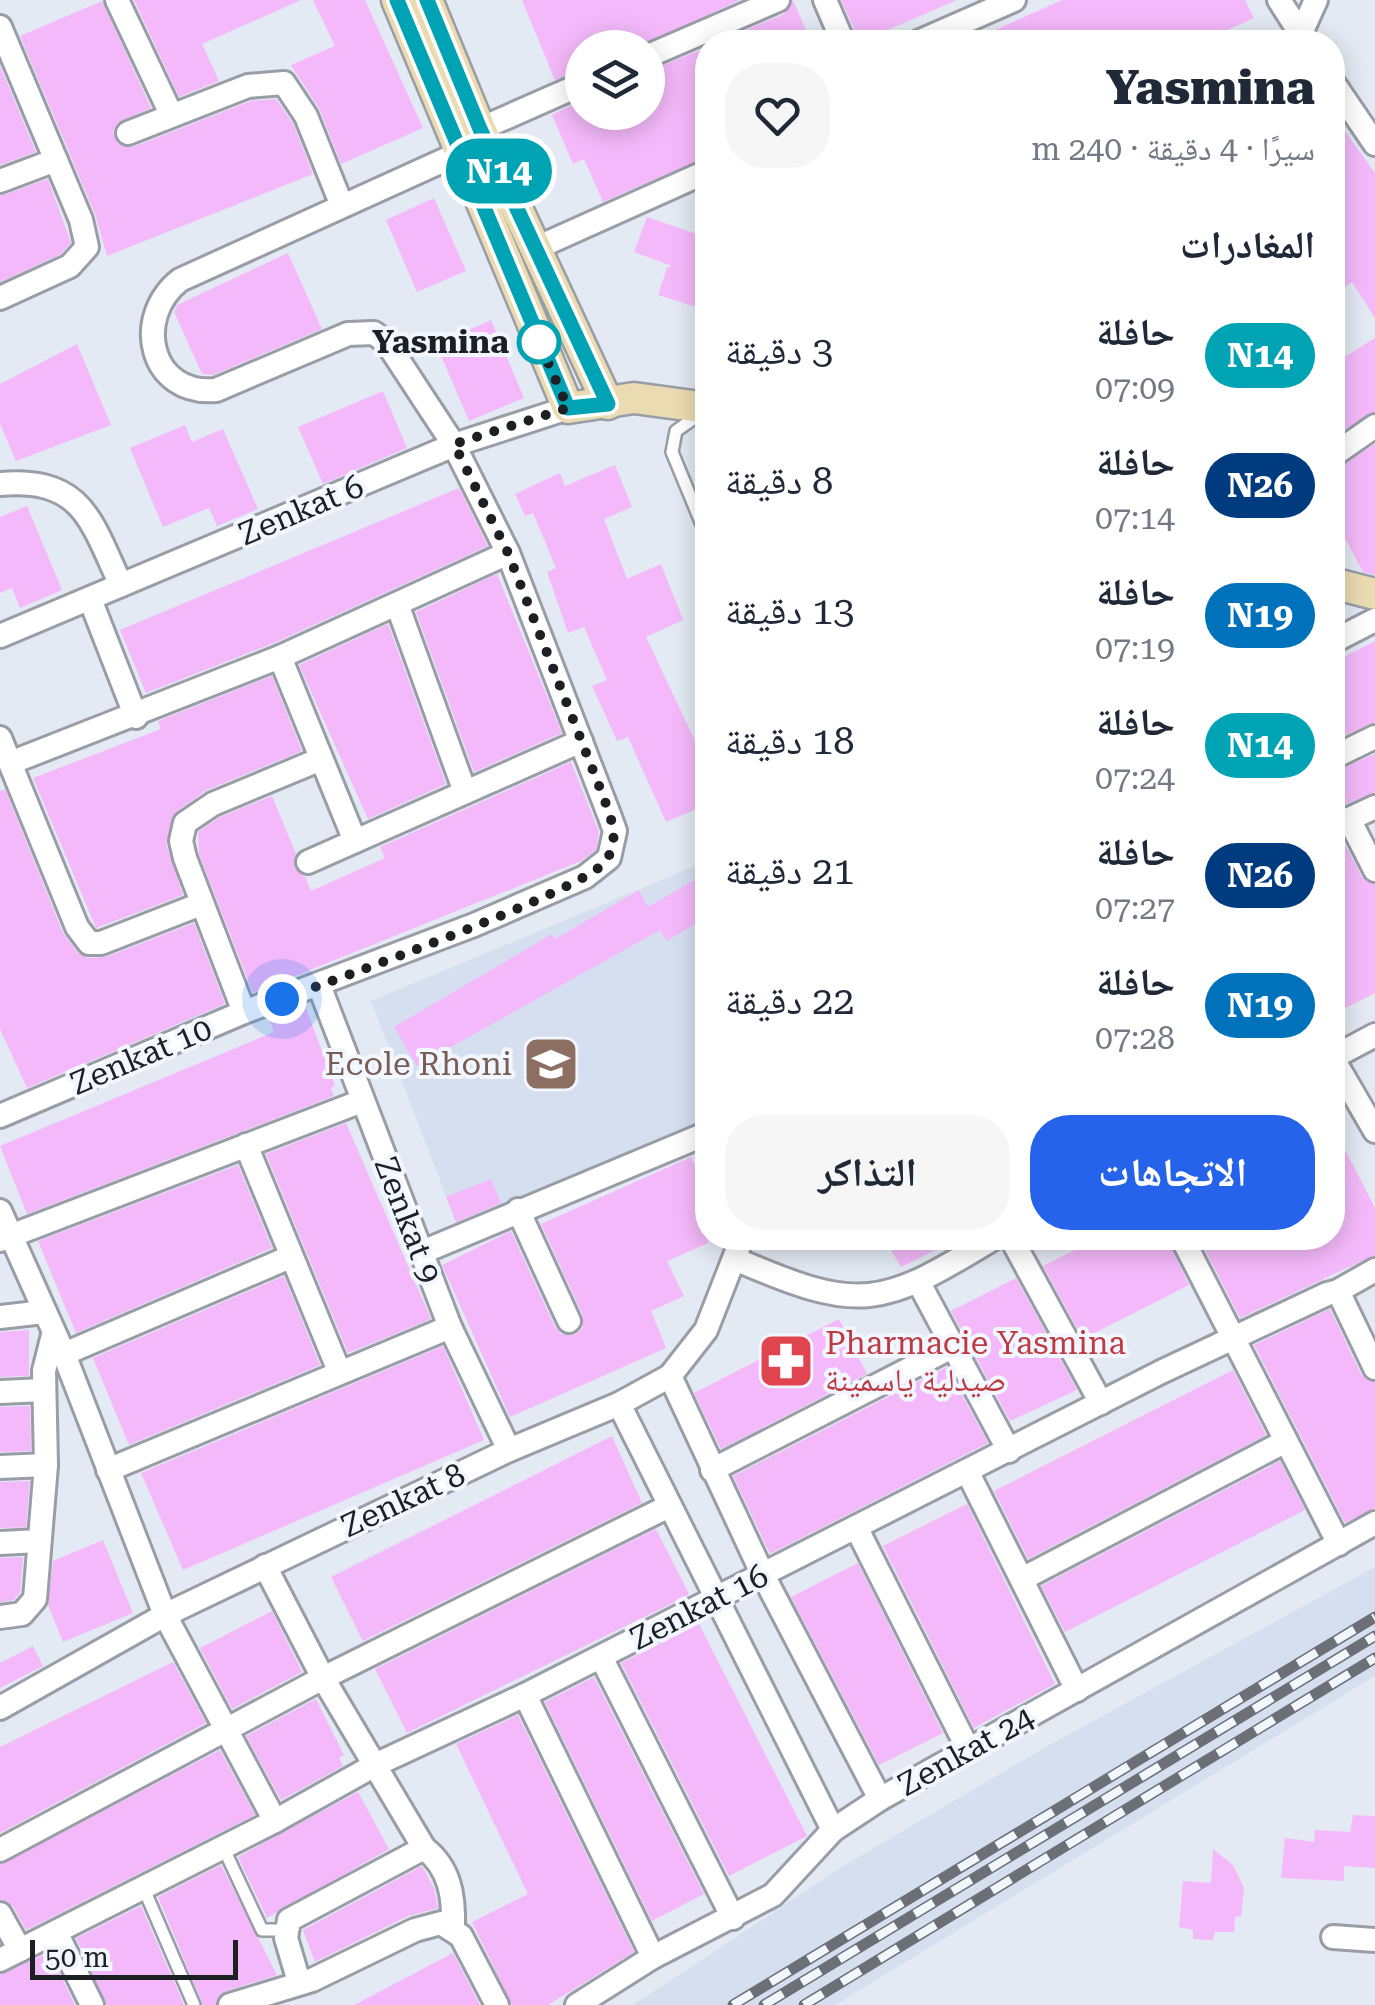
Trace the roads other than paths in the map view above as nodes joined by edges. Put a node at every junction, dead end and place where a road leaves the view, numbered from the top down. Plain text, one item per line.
1 (117, 0) edge
2 (398, 0) edge
3 (427, 0) edge
4 (778, 0) edge
5 (825, 0) edge
6 (1014, 0) edge
7 (1279, 0) edge
8 (1316, 0) edge
9 (0, 27) edge
10 (708, 30) edge
11 (838, 30) edge
12 (945, 30) edge
13 (1296, 30) edge
14 (1305, 30) edge
15 (695, 36) edge
16 (665, 49) edge
17 (565, 93) edge
18 (1345, 100) edge
19 (171, 114) junction
20 (128, 134) dead end
21 (471, 141) junction
22 (1375, 144) edge
23 (56, 160) junction
24 (695, 177) edge
25 (0, 180) edge
26 (342, 206) junction
27 (534, 249) junction
28 (0, 298) edge
29 (608, 404) junction
30 (695, 406) edge
31 (568, 408) junction
32 (695, 417) edge
33 (1375, 426) edge
34 (454, 444) junction
35 (1345, 447) edge
36 (0, 484) edge
37 (695, 508) edge
38 (508, 553) junction
39 (121, 586) junction
40 (1345, 586) edge
41 (1375, 594) edge
42 (90, 599) junction
43 (397, 604) junction
44 (1375, 620) edge
45 (1345, 635) edge
46 (0, 636) edge
47 (280, 657) junction
48 (136, 716) junction
49 (1375, 737) edge
50 (0, 738) edge
51 (580, 741) junction
52 (1345, 752) edge
53 (321, 759) junction
54 (10, 763) junction
55 (465, 792) junction
56 (1375, 806) edge
57 (1345, 821) edge
58 (1345, 829) edge
59 (355, 841) junction
60 (308, 862) dead end
61 (1375, 870) edge
62 (201, 904) junction
63 (319, 986) junction
64 (244, 1012) junction
65 (1375, 1035) edge
66 (1345, 1051) edge
67 (1345, 1078) edge
68 (362, 1101) junction
69 (0, 1116) edge
70 (1375, 1131) edge
71 (695, 1138) edge
72 (246, 1145) junction
73 (518, 1210) junction
74 (0, 1212) edge
75 (5, 1239) edge
76 (738, 1250) edge
77 (742, 1250) edge
78 (974, 1250) edge
79 (1018, 1250) edge
80 (1188, 1250) edge
81 (420, 1253) junction
82 (290, 1257) junction
83 (1375, 1270) edge
84 (919, 1283) junction
85 (1338, 1291) junction
86 (44, 1312) junction
87 (0, 1317) edge
88 (569, 1321) dead end
89 (450, 1327) junction
90 (1233, 1336) junction
91 (59, 1345) junction
92 (954, 1346) junction
93 (1372, 1361) edge
94 (339, 1371) junction
95 (670, 1376) junction
96 (44, 1390) junction
97 (0, 1392) edge
98 (1101, 1402) junction
99 (619, 1404) junction
100 (1286, 1440) junction
101 (509, 1450) junction
102 (1010, 1452) junction
103 (46, 1464) junction
104 (0, 1468) edge
105 (108, 1470) junction
106 (712, 1470) junction
107 (967, 1470) junction
108 (668, 1506) junction
109 (1375, 1523) edge
110 (856, 1527) junction
111 (39, 1541) junction
112 (0, 1543) edge
113 (1339, 1544) junction
114 (265, 1566) junction
115 (762, 1573) junction
116 (1022, 1579) junction
117 (718, 1599) junction
118 (166, 1615) junction
119 (0, 1617) edge
120 (602, 1657) junction
121 (323, 1678) junction
122 (1077, 1690) junction
123 (526, 1696) junction
124 (0, 1708) edge
125 (226, 1728) junction
126 (968, 1748) junction
127 (375, 1765) junction
128 (880, 1799) junction
129 (274, 1821) junction
130 (833, 1830) junction
131 (223, 1848) junction
132 (424, 1848) junction
133 (0, 1850) edge
134 (144, 1888) junction
135 (0, 1914) edge
136 (733, 1918) junction
137 (454, 1927) junction
138 (284, 1930) junction
139 (56, 1932) junction
140 (1334, 1938) dead end
141 (1375, 1940) edge
142 (10, 1955) edge
143 (653, 1957) junction
144 (299, 1982) junction
145 (92, 2005) edge
146 (194, 2005) edge
147 (230, 2005) edge
148 (497, 2005) edge
149 (577, 2005) edge

1 - 19 street
2 - 21 main road
3 - 21 main road
4 - 10 street
5 - 11 street
6 - 12 street
7 - 13 street
8 - 14 street
9 - 23 street
15 - 16 street
17 - 21 street
18 - 22 street
19 - 20 street
19 - 26 street
21 - 26 street
21 - 27 main road
21 - 31 main road
23 - 25 street
23 - 28 street
24 - 27 street
26 - 34 street, Zenkat 10
27 - 29 main road
29 - 30 main road, Zenkat 6
29 - 31 main road, Zenkat 6
31 - 34 street, Zenkat 6
32 - 37 lane
33 - 35 street
34 - 38 street, Zenkat 10
34 - 39 street, Zenkat 6
36 - 39 street
38 - 43 street
38 - 51 street, Zenkat 10
39 - 42 street, Zenkat 6
40 - 41 main road
42 - 46 street, Zenkat 6
42 - 48 street
43 - 47 street
43 - 55 street
44 - 45 street
47 - 48 street
47 - 53 street
48 - 54 street
49 - 52 street
50 - 54 street
51 - 55 street
51 - 63 street, Zenkat 10
53 - 59 street
53 - 62 street
54 - 62 street
55 - 59 street
56 - 57 street
58 - 61 street
59 - 60 street
62 - 64 street
63 - 64 street, Zenkat 10
63 - 68 street, Zenkat 9
64 - 69 street, Zenkat 10
65 - 66 street
67 - 70 street
68 - 72 street
68 - 81 street, Zenkat 9
71 - 73 street
72 - 75 street
72 - 82 street
73 - 81 street
73 - 88 street
74 - 75 street
75 - 86 street
76 - 95 street, Zenkat 8
77 - 84 street
78 - 84 street
79 - 98 street
80 - 90 street
81 - 89 street, Zenkat 9
82 - 91 street
82 - 94 street
83 - 85 street, Zenkat 16
84 - 92 street
85 - 90 street, Zenkat 16
85 - 93 street
86 - 87 street
86 - 91 street
89 - 94 street
89 - 101 street, Zenkat 9
90 - 98 street, Zenkat 16
90 - 100 street
91 - 96 street
91 - 105 street
92 - 102 street
92 - 106 street
94 - 105 street
95 - 99 street, Zenkat 8
95 - 106 street
96 - 97 street
96 - 103 street
98 - 102 street, Zenkat 16
99 - 101 street, Zenkat 8
99 - 108 street
100 - 113 street
100 - 116 street
101 - 114 street, Zenkat 8
102 - 107 street, Zenkat 16
103 - 104 street
103 - 111 street
105 - 118 street
106 - 115 street
107 - 110 street, Zenkat 16
107 - 116 street
108 - 117 street
108 - 121 street
109 - 113 street, Zenkat 24
110 - 115 street, Zenkat 16
110 - 126 street
111 - 112 street
111 - 119 street
113 - 122 street, Zenkat 24
114 - 118 street, Zenkat 8
114 - 121 street
115 - 117 street, Zenkat 16
115 - 128 street
116 - 122 street
117 - 120 street, Zenkat 16
117 - 130 street
118 - 124 street, Zenkat 8
118 - 125 street
120 - 123 street, Zenkat 16
120 - 136 street
121 - 125 street
121 - 127 street
122 - 126 street, Zenkat 24
123 - 127 street, Zenkat 16
123 - 143 street
125 - 129 street
125 - 133 street
126 - 128 street, Zenkat 24
127 - 129 street, Zenkat 16
127 - 132 street
128 - 130 street, Zenkat 24
129 - 131 street, Zenkat 16
130 - 136 street, Zenkat 24
131 - 134 street, Zenkat 16
131 - 138 lane
132 - 137 street
132 - 138 street
134 - 139 street, Zenkat 16
134 - 146 lane
135 - 142 street
136 - 143 street, Zenkat 24
137 - 144 street
137 - 148 street
138 - 144 street
139 - 142 street, Zenkat 16
139 - 145 street
140 - 141 street
143 - 149 street, Zenkat 24
144 - 147 street

